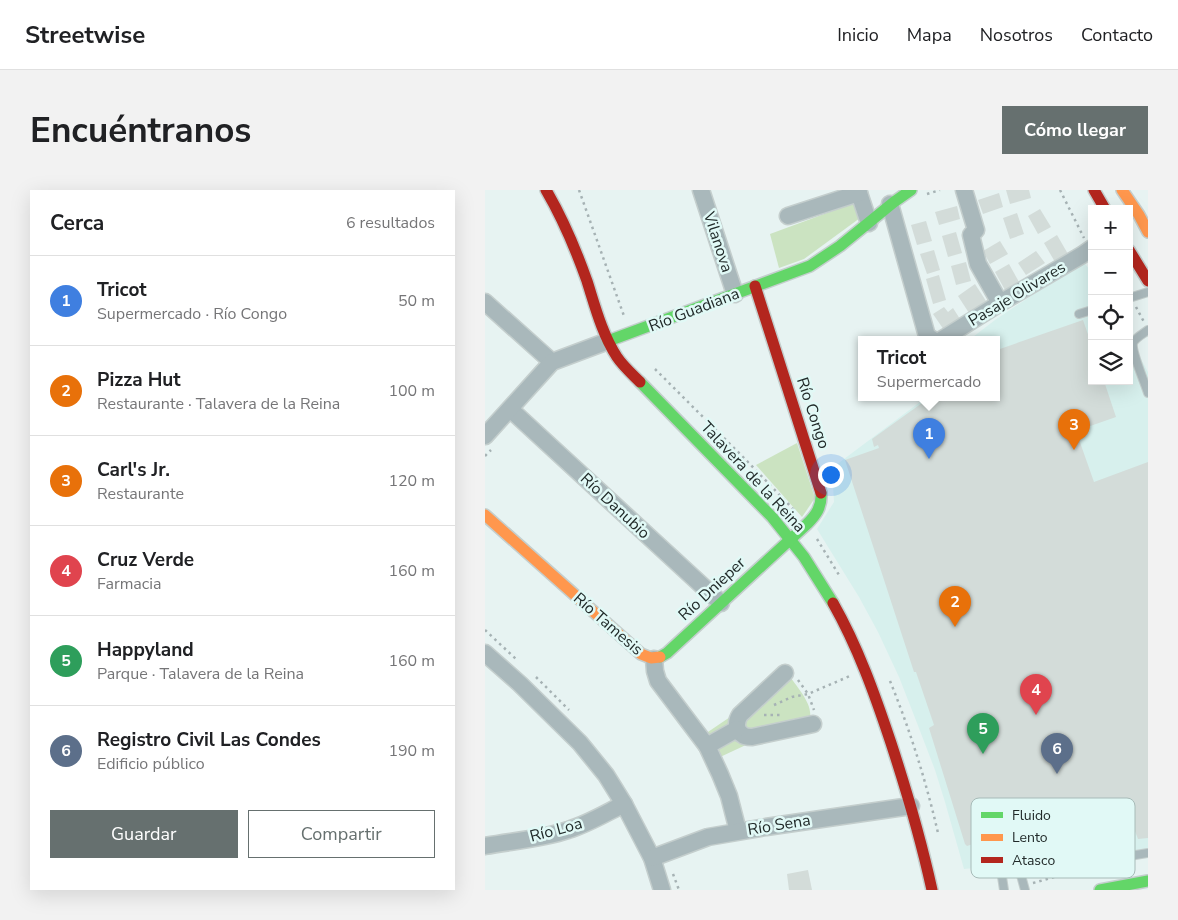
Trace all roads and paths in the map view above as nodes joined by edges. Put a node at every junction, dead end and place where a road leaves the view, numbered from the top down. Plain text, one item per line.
1 (546, 190) edge
2 (701, 190) edge
3 (911, 190) edge
4 (964, 190) edge
5 (1060, 190) edge
6 (1094, 190) edge
7 (1122, 190) edge
8 (858, 191) edge
9 (891, 204) junction
10 (1103, 205) edge
11 (1143, 213) edge
12 (788, 216) dead end
13 (869, 223) junction
14 (1148, 232) edge
15 (1088, 243) edge
16 (1090, 250) edge
17 (1133, 257) edge
18 (1148, 282) edge
19 (755, 286) junction
20 (1148, 292) edge
21 (735, 294) junction
22 (1133, 297) edge
23 (485, 302) edge
24 (1000, 303) junction
25 (1133, 303) edge
26 (1088, 311) edge
27 (1079, 314) dead end
28 (1144, 322) dead end
29 (1148, 330) edge
30 (927, 336) edge
31 (947, 336) edge
32 (608, 341) junction
33 (552, 362) junction
34 (1148, 393) edge
35 (509, 409) junction
36 (485, 436) edge
37 (485, 515) edge
38 (790, 539) junction
39 (721, 603) junction
40 (485, 653) edge
41 (654, 659) junction
42 (866, 671) junction
43 (785, 673) joint
44 (809, 694) junction
45 (752, 704) junction
46 (813, 724) joint
47 (737, 729) junction
48 (707, 746) junction
49 (624, 804) junction
50 (911, 806) junction
51 (738, 831) junction
52 (485, 846) edge
53 (1148, 853) edge
54 (1135, 855) edge
55 (652, 858) junction
56 (1148, 881) edge
57 (662, 890) edge
58 (932, 890) edge
59 (1100, 890) edge

1 - 32 street, Talavera de la Reina
2 - 21 street, Vilanova
3 - 9 street, Río Guadiana
4 - 24 street
5 - 15 path
6 - 10 street
7 - 11 street
8 - 12 street
8 - 13 street
9 - 13 street, Río Guadiana
9 - 30 street
11 - 14 street
13 - 19 street, Río Guadiana
16 - 24 street, Pasaje Olivares
17 - 18 street
19 - 21 street, Río Guadiana
19 - 38 street, Río Congo
20 - 22 lane
21 - 32 street, Río Guadiana
23 - 33 street
24 - 31 street, Pasaje Olivares
25 - 28 path
26 - 27 lane
29 - 34 lane
32 - 33 street, Río Guadiana
32 - 38 street, Talavera de la Reina
33 - 35 street, Río Guadiana
35 - 36 street, Río Guadiana
35 - 39 street, Río Danubio
37 - 41 street, Río Tamesis
38 - 39 street, Río Dnieper
38 - 42 street, Talavera de la Reina
39 - 41 street, Río Dnieper
40 - 49 street
41 - 48 street, Río Tamesis
42 - 44 path
42 - 50 street, Talavera de la Reina
43 - 44 path
43 - 45 street
44 - 45 path
44 - 46 path
45 - 47 street
46 - 47 street
47 - 48 street
48 - 51 street, Río Tamesis
49 - 52 street, Río Loa
49 - 55 street
50 - 51 street, Río Sena
50 - 58 street, Talavera de la Reina
51 - 55 street, Río Sena
53 - 54 lane
55 - 57 street
56 - 59 street

